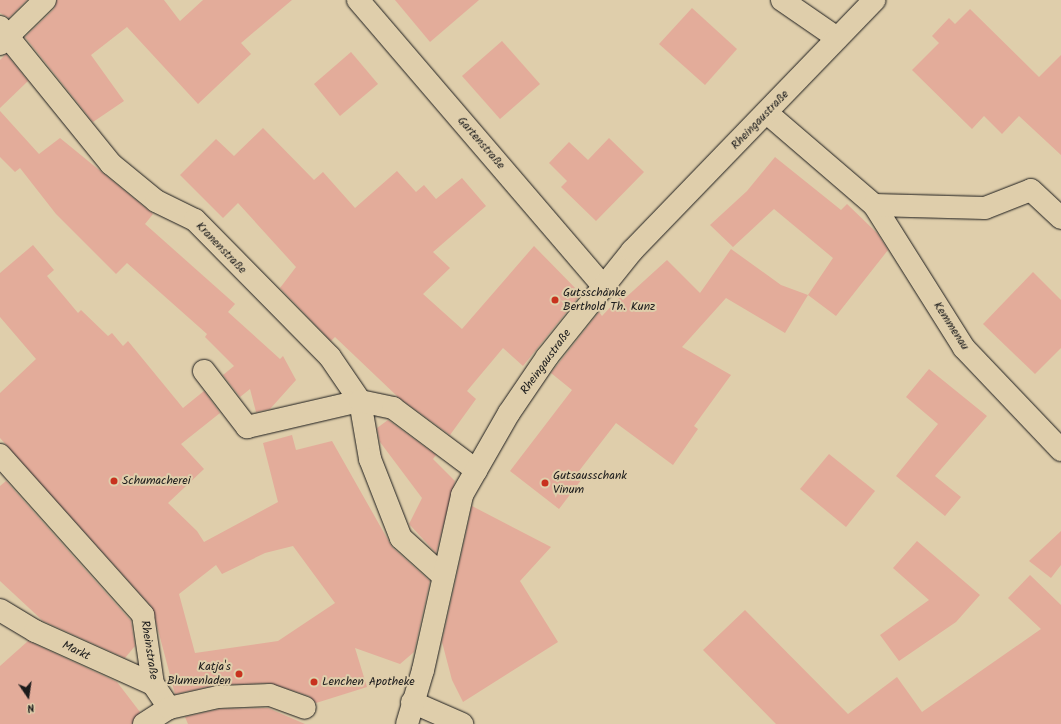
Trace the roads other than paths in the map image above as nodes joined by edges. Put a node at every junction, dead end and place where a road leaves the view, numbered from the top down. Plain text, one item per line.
1 (45, 0) edge
2 (358, 0) edge
3 (782, 0) edge
4 (874, 0) edge
5 (3, 36) edge
6 (837, 38) junction
7 (767, 113) junction
8 (874, 205) junction
9 (1061, 218) edge
10 (604, 287) junction
11 (204, 370) dead end
12 (360, 401) junction
13 (1061, 450) edge
14 (0, 455) edge
15 (476, 470) junction
16 (442, 575) junction
17 (0, 612) edge
18 (153, 684) junction
19 (412, 702) junction
20 (169, 708) junction
21 (305, 708) dead end
22 (144, 724) edge
23 (407, 724) edge
24 (462, 724) edge

1 - 5 street, Kranenstraße
2 - 10 street, Gartenstraße
3 - 6 street
4 - 6 street, Rheingaustraße
5 - 12 street, Kranenstraße
6 - 7 street, Rheingaustraße
7 - 8 street, Kemmenau
7 - 10 street, Rheingaustraße
8 - 9 street
8 - 13 street, Kemmenau
10 - 15 street, Rheingaustraße
11 - 12 street
12 - 15 street
12 - 16 street, Kranenstraße
14 - 18 street, Rheinstraße
15 - 16 street, Rheingaustraße
16 - 19 street, Rheingaustraße
17 - 18 street, Markt
18 - 20 street, Rheinstraße
19 - 23 street, Rheingaustraße
19 - 24 street
20 - 21 street
20 - 22 street

